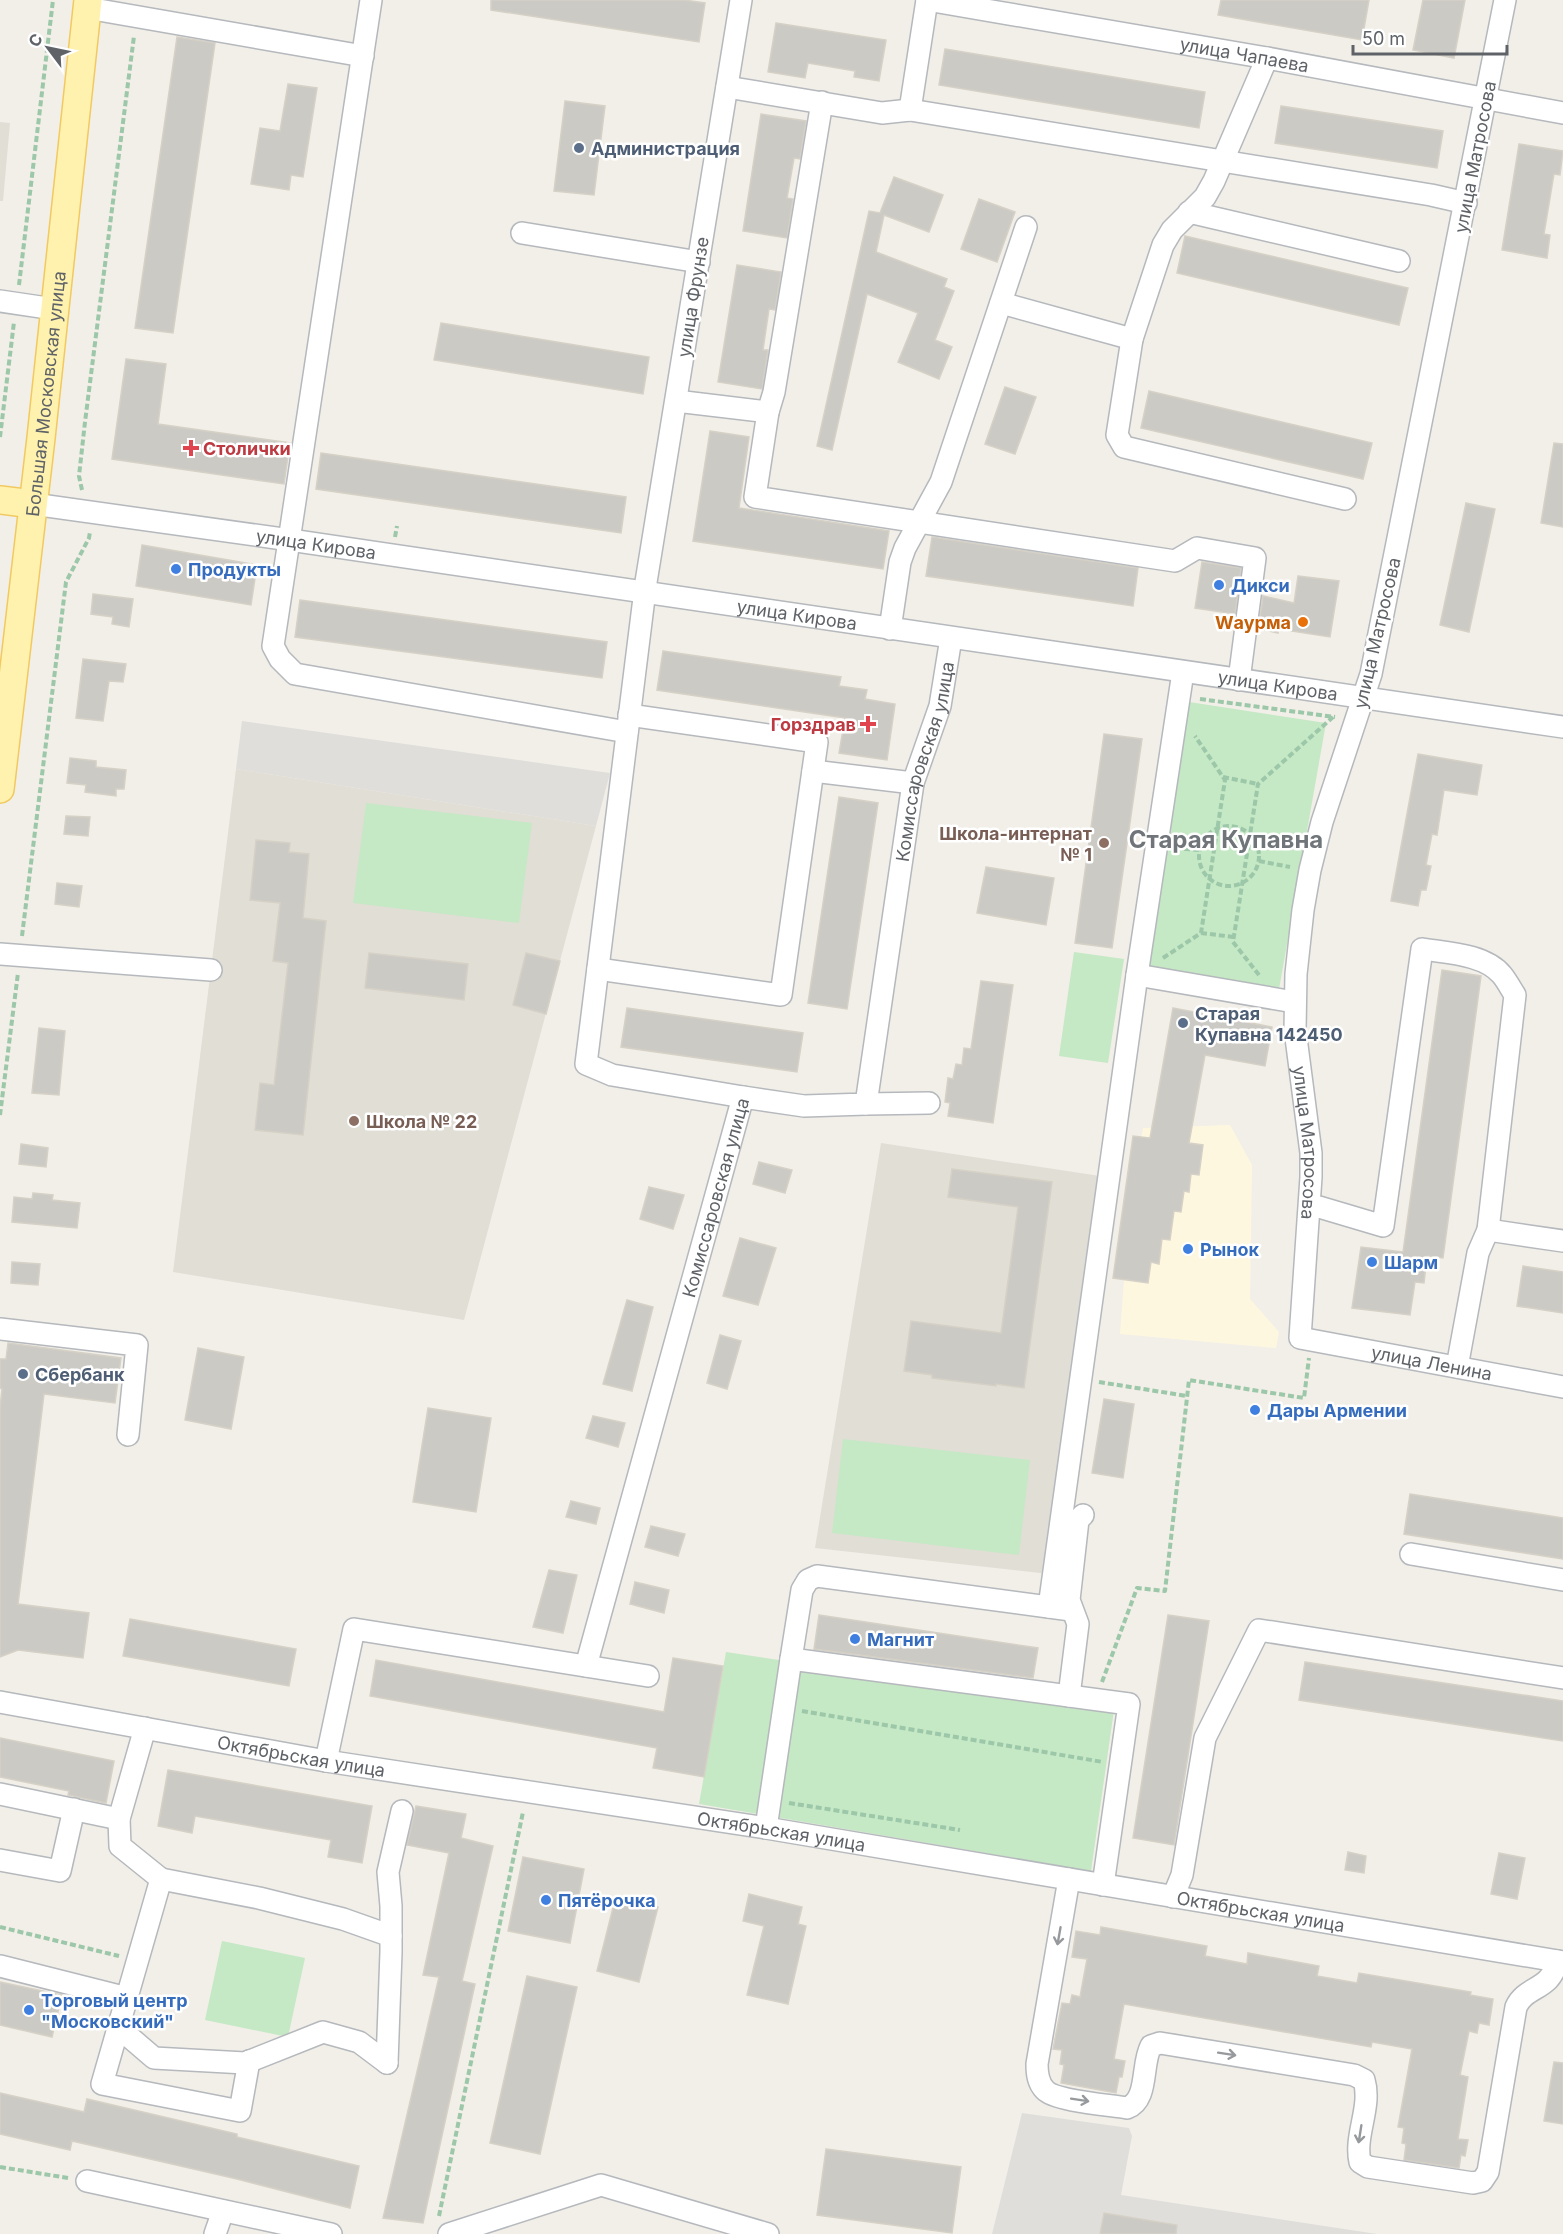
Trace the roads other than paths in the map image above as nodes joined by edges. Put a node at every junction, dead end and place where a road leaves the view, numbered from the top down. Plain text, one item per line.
1 (371, 0) edge
2 (741, 0) edge
3 (927, 0) edge
4 (1505, 0) edge
5 (87, 4) edge
6 (363, 56) junction
7 (1267, 58) junction
8 (727, 87) junction
9 (1487, 98) junction
10 (822, 102) junction
11 (910, 110) junction
12 (1563, 113) edge
13 (1223, 162) junction
14 (1466, 203) junction
15 (1190, 212) junction
16 (1026, 227) dead end
17 (522, 233) dead end
18 (1399, 261) dead end
19 (699, 262) junction
20 (8, 303) edge
21 (1000, 303) junction
22 (54, 309) junction
23 (1132, 339) junction
24 (676, 401) junction
25 (768, 412) junction
26 (1345, 499) dead end
27 (0, 500) edge
28 (33, 504) junction
29 (920, 522) junction
30 (290, 540) junction
31 (645, 593) junction
32 (891, 629) junction
33 (951, 638) junction
34 (1184, 672) junction
35 (1239, 680) junction
36 (1363, 698) junction
37 (628, 723) junction
38 (1563, 727) edge
39 (813, 771) junction
40 (913, 783) junction
41 (0, 789) edge
42 (10, 955) edge
43 (597, 969) junction
44 (211, 970) dead end
45 (1137, 975) junction
46 (1286, 1001) junction
47 (743, 1097) junction
48 (929, 1103) dead end
49 (866, 1104) junction
50 (1318, 1207) dead end
51 (1488, 1230) junction
52 (1563, 1241) edge
53 (0, 1329) edge
54 (1306, 1339) joint
55 (1457, 1367) junction
56 (1563, 1387) edge
57 (128, 1435) dead end
58 (1083, 1515) dead end
59 (1411, 1554) dead end
60 (1563, 1580) edge
61 (1049, 1607) junction
62 (1071, 1610) junction
63 (791, 1659) junction
64 (586, 1666) junction
65 (648, 1676) dead end
66 (1563, 1678) edge
67 (1069, 1696) junction
68 (0, 1702) edge
69 (145, 1728) junction
70 (326, 1761) junction
71 (0, 1794) edge
72 (74, 1809) junction
73 (402, 1812) dead end
74 (119, 1819) junction
75 (766, 1828) junction
76 (0, 1860) edge
77 (161, 1879) junction
78 (1069, 1879) junction
79 (1103, 1885) junction
80 (1173, 1897) junction
81 (391, 1935) junction
82 (1560, 1962) edge
83 (0, 1966) edge
84 (127, 1998) junction
85 (119, 2028) junction
86 (249, 2061) junction
87 (87, 2181) road end
88 (223, 2211) junction
89 (444, 2228) edge
90 (215, 2234) edge
91 (331, 2234) edge
92 (768, 2234) edge

1 - 6 street
2 - 8 street, улица Фрунзе
3 - 7 street, улица Чапаева
3 - 11 street
4 - 9 street, улица Матросова
5 - 6 street
5 - 22 main road, Большая Московская улица
6 - 30 street
7 - 9 street, улица Чапаева
7 - 13 street
8 - 10 street
8 - 19 street, улица Фрунзе
9 - 12 street, улица Чапаева
9 - 14 street, улица Матросова
10 - 11 street
10 - 25 street
11 - 13 street
13 - 14 street
13 - 15 street
14 - 36 street, улица Матросова
15 - 18 street
15 - 23 street
16 - 21 street
17 - 19 street
19 - 24 street, улица Фрунзе
20 - 22 street
21 - 23 street
21 - 29 street
22 - 28 main road, Большая Московская улица
23 - 26 street
24 - 25 street
24 - 31 street, улица Фрунзе
25 - 29 street
27 - 28 main road
28 - 30 street, улица Кирова
28 - 41 main road, Большая Московская улица
29 - 32 street
29 - 35 street
30 - 31 street, улица Кирова
30 - 37 street
31 - 32 street, улица Кирова
31 - 37 street, улица Фрунзе
32 - 33 street, улица Кирова
33 - 34 street, улица Кирова
33 - 40 street, Комиссаровская улица
34 - 35 street, улица Кирова
34 - 45 street
35 - 36 street, улица Кирова
36 - 38 street, улица Кирова
36 - 46 street, улица Матросова
37 - 39 street
37 - 43 street, улица Фрунзе
39 - 40 street
39 - 43 street
40 - 49 street, Комиссаровская улица
42 - 44 street
43 - 47 street, улица Фрунзе
45 - 46 street
45 - 61 street
46 - 54 street, улица Матросова
47 - 49 street, Комиссаровская улица
47 - 64 street, Комиссаровская улица
48 - 49 street
50 - 51 street
51 - 52 street
51 - 55 street
53 - 57 street
54 - 55 street, улица Ленина
55 - 56 street, улица Ленина
58 - 62 street
59 - 60 street
61 - 62 street
61 - 63 street
62 - 67 street
63 - 67 street
63 - 75 street
64 - 65 street
64 - 70 street
66 - 80 street
67 - 79 street
68 - 69 street, Октябрьская улица
69 - 70 street, Октябрьская улица
69 - 74 street
70 - 75 street, Октябрьская улица
71 - 72 street
72 - 74 street
72 - 76 street
73 - 81 street
74 - 77 street
75 - 78 street, Октябрьская улица
77 - 81 street
77 - 84 street
78 - 79 street, Октябрьская улица
78 -> 82 street
79 - 80 street, Октябрьская улица
80 - 82 street, Октябрьская улица
81 - 86 street
83 - 84 street
84 - 85 street
85 - 86 street
85 - 86 street
87 - 88 street
88 - 90 street
88 - 91 street
89 - 92 street

